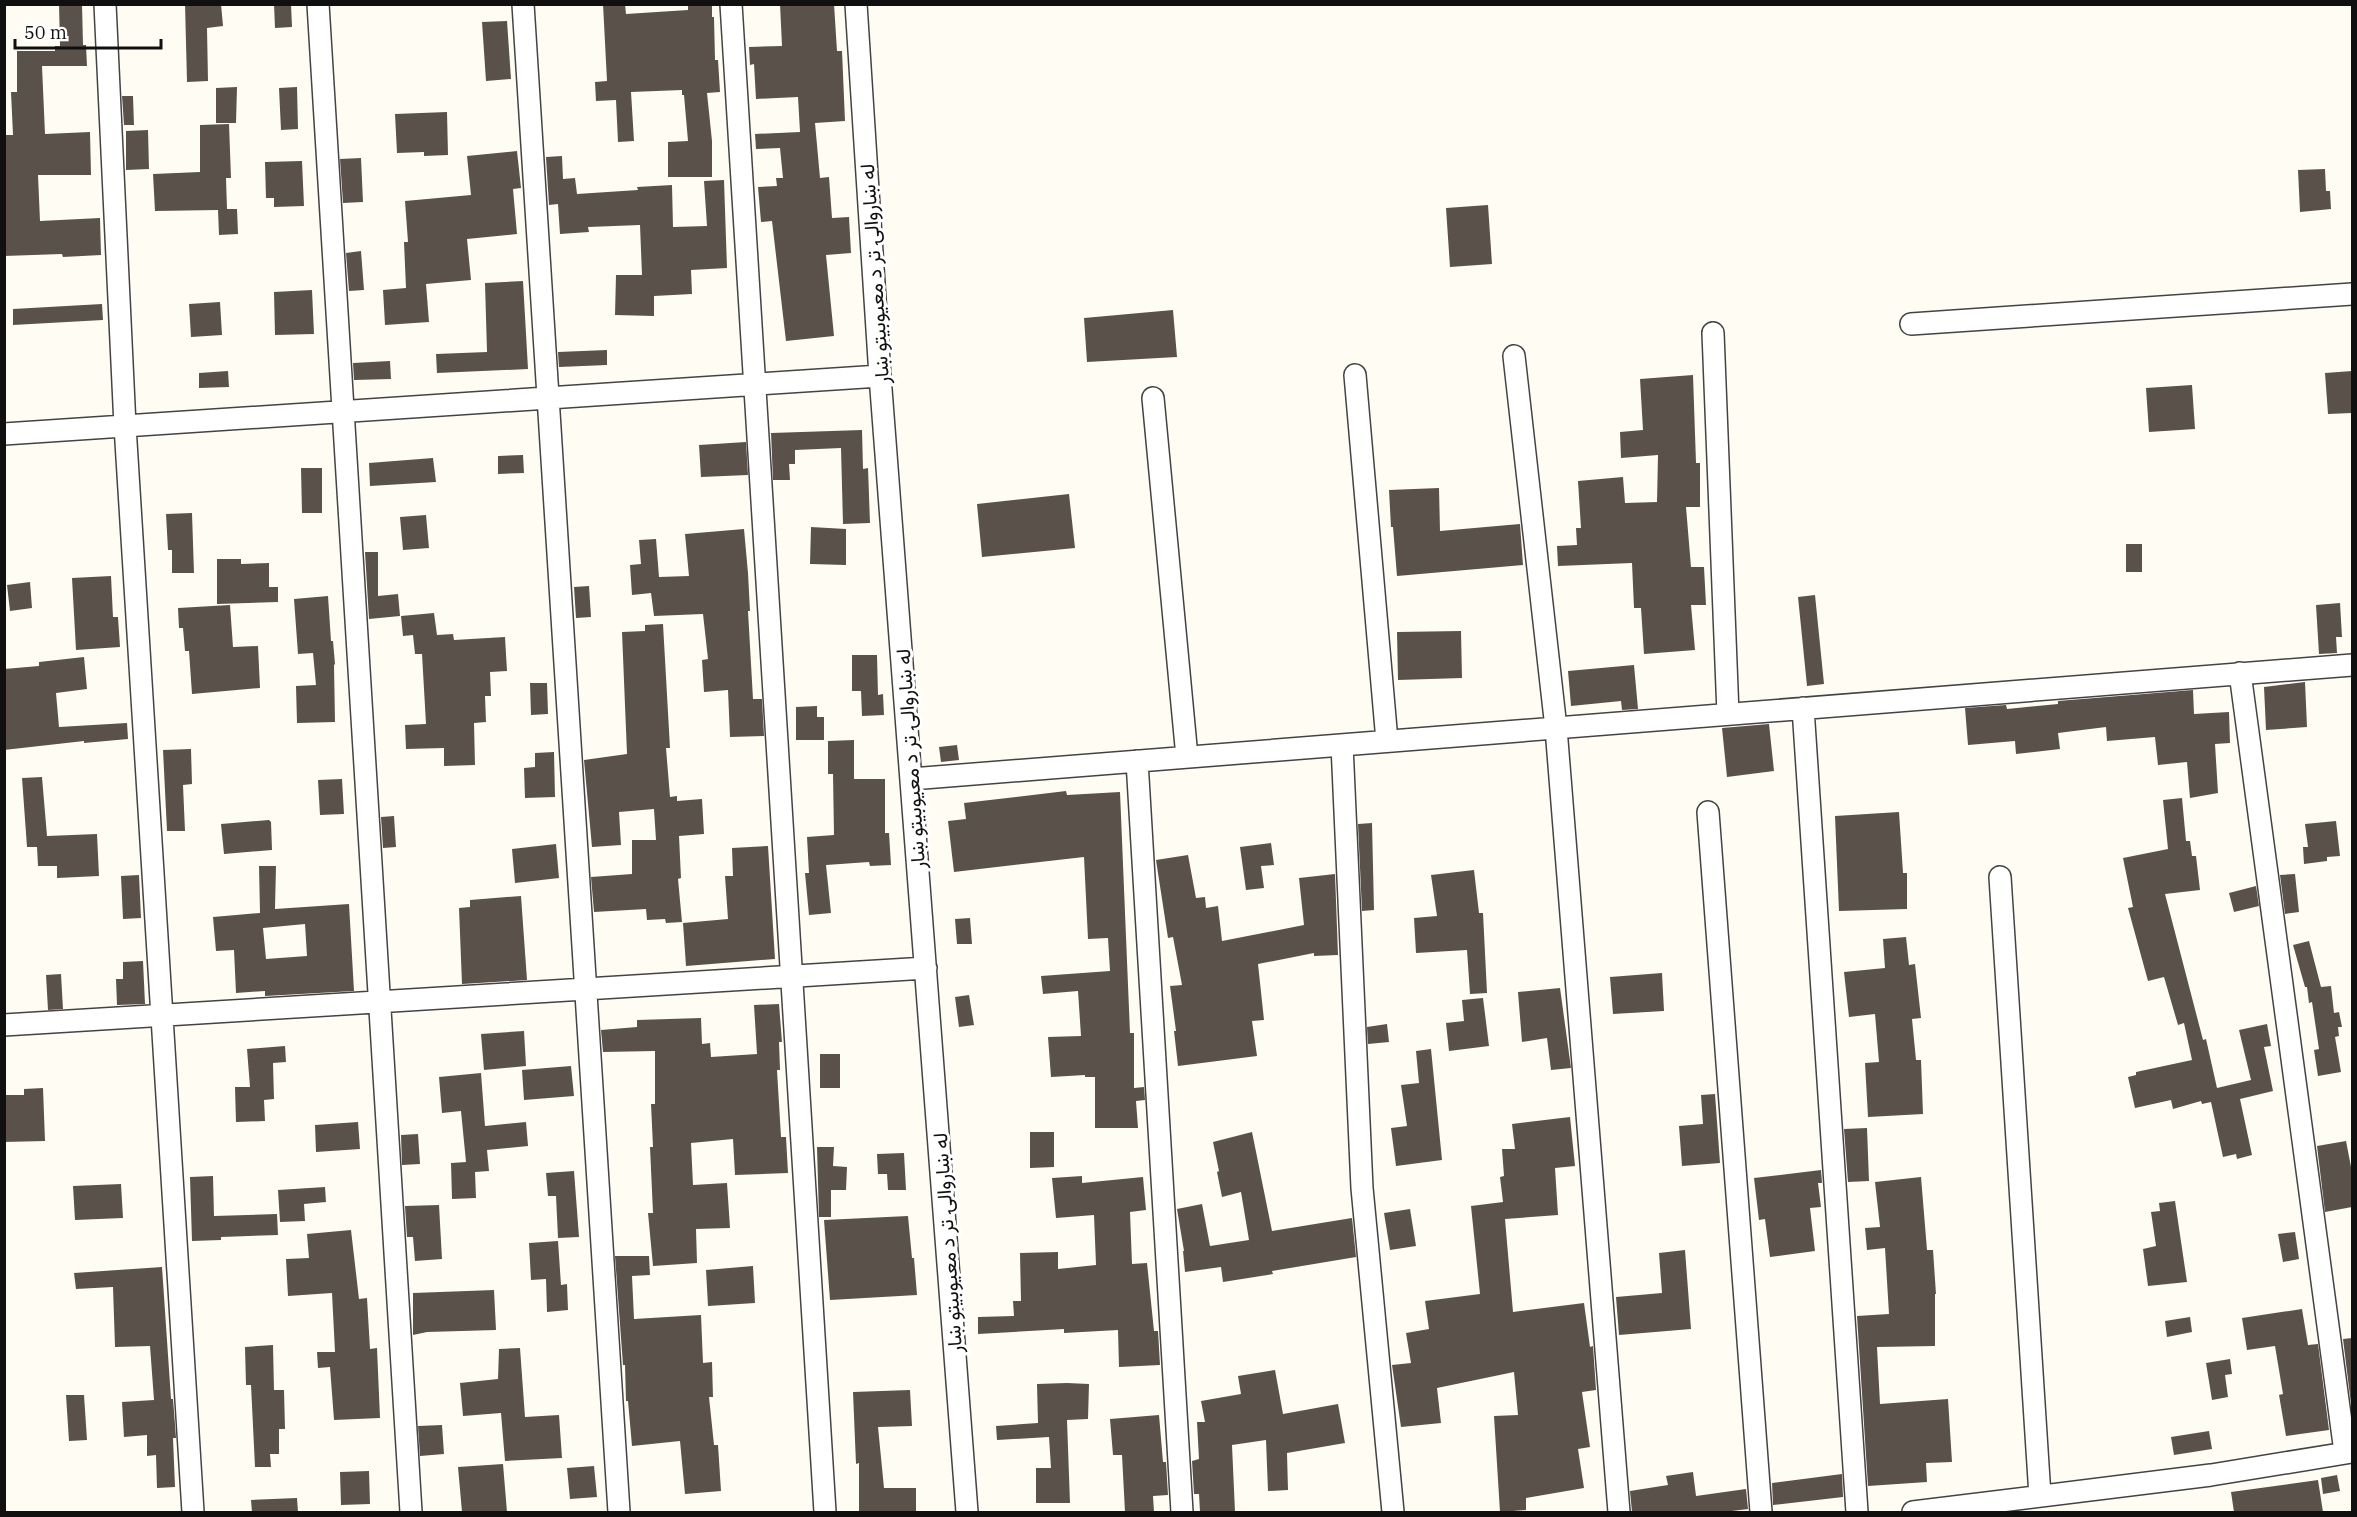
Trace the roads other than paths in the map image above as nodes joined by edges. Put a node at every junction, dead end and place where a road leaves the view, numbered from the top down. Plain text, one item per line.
1 (105, 4) edge
2 (318, 4) edge
3 (523, 4) edge
4 (731, 4) edge
5 (856, 4) edge
6 (2352, 294) edge
7 (1911, 324) dead end
8 (1713, 333) dead end
9 (1514, 356) dead end
10 (1355, 375) dead end
11 (880, 376) junction
12 (753, 384) junction
13 (550, 398) junction
14 (1153, 398) dead end
15 (343, 411) junction
16 (125, 426) junction
17 (4, 434) edge
18 (2352, 664) edge
19 (2240, 674) junction
20 (1803, 708) junction
21 (1728, 714) junction
22 (1556, 728) junction
23 (1387, 741) junction
24 (1342, 745) junction
25 (1187, 757) junction
26 (1137, 761) junction
27 (911, 779) junction
28 (1708, 812) dead end
29 (2000, 877) dead end
30 (926, 968) junction
31 (791, 977) junction
32 (586, 989) junction
33 (380, 1002) junction
34 (162, 1015) junction
35 (4, 1025) edge
36 (2349, 1452) edge
37 (2040, 1496) junction
38 (193, 1512) edge
39 (411, 1512) edge
40 (619, 1512) edge
41 (825, 1512) edge
42 (967, 1512) edge
43 (1182, 1512) edge
44 (1393, 1512) edge
45 (1619, 1512) edge
46 (1761, 1512) edge
47 (1857, 1512) edge
48 (1914, 1512) edge

1 - 16 street
2 - 15 street
3 - 13 street
4 - 12 street
5 - 11 street, له ښاروالۍ تر د معیوبیتو ښار
6 - 7 street
8 - 21 street
9 - 22 street
10 - 23 street
11 - 12 street
11 - 27 street, له ښاروالۍ تر د معیوبیتو ښار
12 - 13 street
12 - 31 street
13 - 15 street
13 - 32 street
14 - 25 street
15 - 16 street
15 - 33 street
16 - 17 street
16 - 34 street
18 - 19 street
19 - 20 street
19 - 36 street
20 - 21 street
20 - 47 street
21 - 22 street
22 - 23 street
22 - 45 street
23 - 24 street
24 - 25 street
24 - 44 street
25 - 26 street
26 - 27 street
26 - 43 street
27 - 30 street, له ښاروالۍ تر د معیوبیتو ښار
28 - 46 street
29 - 37 street
30 - 31 street
30 - 42 street, له ښاروالۍ تر د معیوبیتو ښار
31 - 32 street
31 - 41 street
32 - 33 street
32 - 40 street
33 - 34 street
33 - 39 street
34 - 35 street
34 - 38 street
36 - 37 street
37 - 48 street

